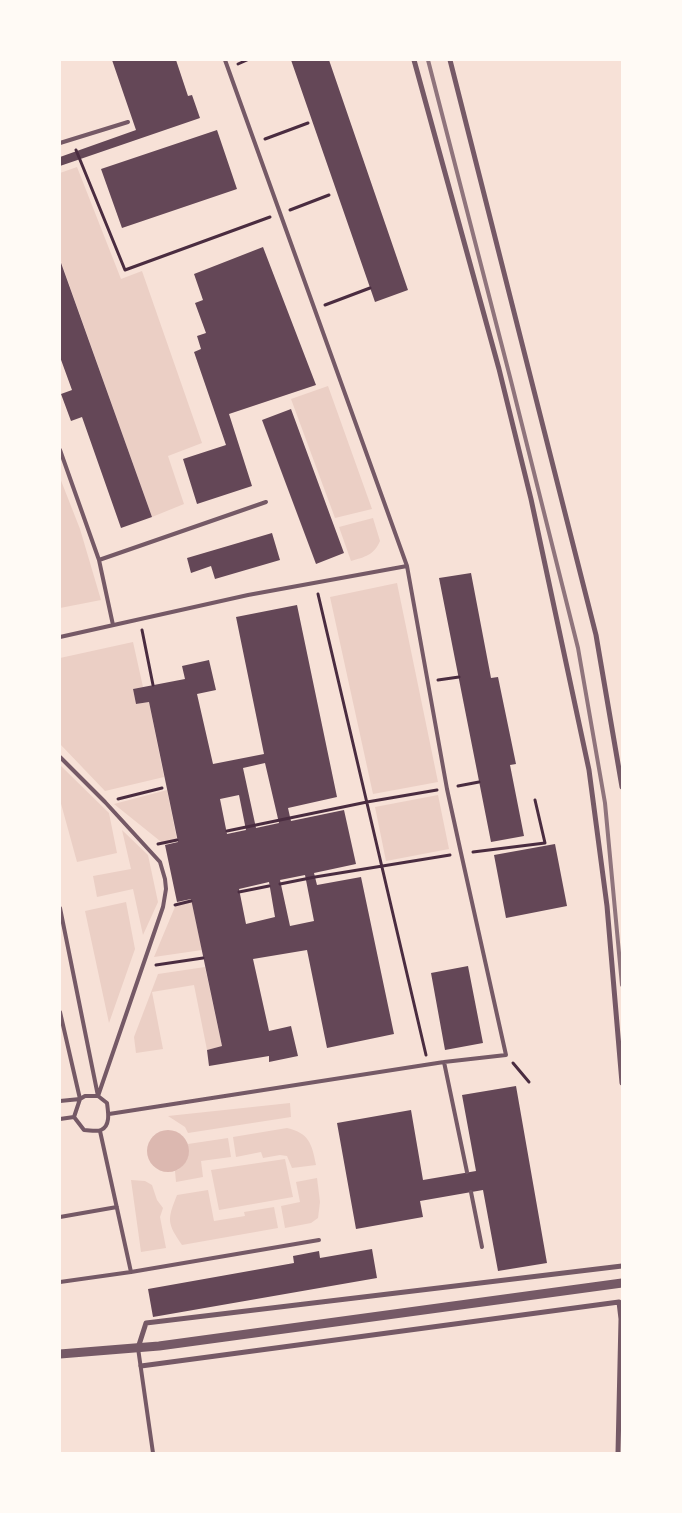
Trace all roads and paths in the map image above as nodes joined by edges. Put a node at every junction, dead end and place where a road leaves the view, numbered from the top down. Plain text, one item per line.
1 (225, 60) edge
2 (414, 60) edge
3 (450, 60) edge
4 (128, 122) dead end
5 (308, 123) dead end
6 (72, 139) junction
7 (255, 142) junction
8 (60, 143) edge
9 (329, 195) dead end
10 (280, 213) junction
11 (370, 288) dead end
12 (315, 309) junction
13 (60, 450) edge
14 (266, 502) dead end
15 (99, 560) junction
16 (407, 566) junction
17 (315, 583) junction
18 (140, 620) junction
19 (113, 625) junction
20 (60, 637) edge
21 (458, 677) dead end
22 (428, 681) junction
23 (153, 685) dead end
24 (60, 757) edge
25 (479, 782) dead end
26 (622, 787) edge
27 (162, 788) dead end
28 (447, 789) junction
29 (535, 800) dead end
30 (105, 802) junction
31 (367, 802) junction
32 (227, 831) dead end
33 (461, 853) junction
34 (382, 867) junction
35 (280, 884) dead end
36 (269, 886) dead end
37 (239, 892) dead end
38 (60, 908) edge
39 (203, 958) dead end
40 (143, 967) junction
41 (60, 1012) edge
42 (506, 1055) junction
43 (444, 1062) junction
44 (428, 1065) junction
45 (529, 1082) dead end
46 (622, 1083) edge
47 (98, 1096) junction
48 (80, 1099) junction
49 (60, 1101) edge
50 (109, 1114) junction
51 (74, 1117) junction
52 (60, 1119) edge
53 (100, 1130) junction
54 (467, 1172) dead end
55 (470, 1192) dead end
56 (117, 1207) junction
57 (60, 1217) edge
58 (319, 1240) dead end
59 (482, 1247) dead end
60 (622, 1266) edge
61 (131, 1272) junction
62 (60, 1282) edge
63 (622, 1283) edge
64 (138, 1348) junction
65 (60, 1354) edge
66 (141, 1366) junction
67 (153, 1453) edge
68 (618, 1453) edge

1 - 7 lane
2 - 46 street
3 - 26 street
4 - 6 lane
5 - 7 path
6 - 8 lane
6 - 10 path
7 - 10 lane
9 - 10 path
10 - 12 lane
11 - 12 path
12 - 16 lane
13 - 15 lane
14 - 15 lane
15 - 19 lane
16 - 17 lane
16 - 22 lane
17 - 18 lane
17 - 31 path
18 - 19 lane
18 - 23 path
19 - 20 lane
21 - 22 path
22 - 28 lane
24 - 30 lane
25 - 28 path
27 - 30 path
28 - 31 path
28 - 33 lane
29 - 33 path
30 - 40 lane
31 - 32 path
31 - 34 path
33 - 34 path
33 - 42 lane
34 - 35 path
34 - 44 path
36 - 37 path
38 - 47 lane
39 - 40 path
40 - 47 lane
41 - 48 lane
42 - 43 lane
42 - 45 path
43 - 44 lane
43 - 54 lane
44 - 50 lane
47 - 48 lane
47 - 50 lane
48 - 49 lane
48 - 51 lane
50 - 53 lane
51 - 52 lane
51 - 53 lane
53 - 56 lane
55 - 59 lane
56 - 57 lane
56 - 61 lane
58 - 61 lane
60 - 64 street
61 - 62 lane
63 - 64 street
64 - 65 street
64 - 66 lane
66 - 67 lane
66 - 68 street

